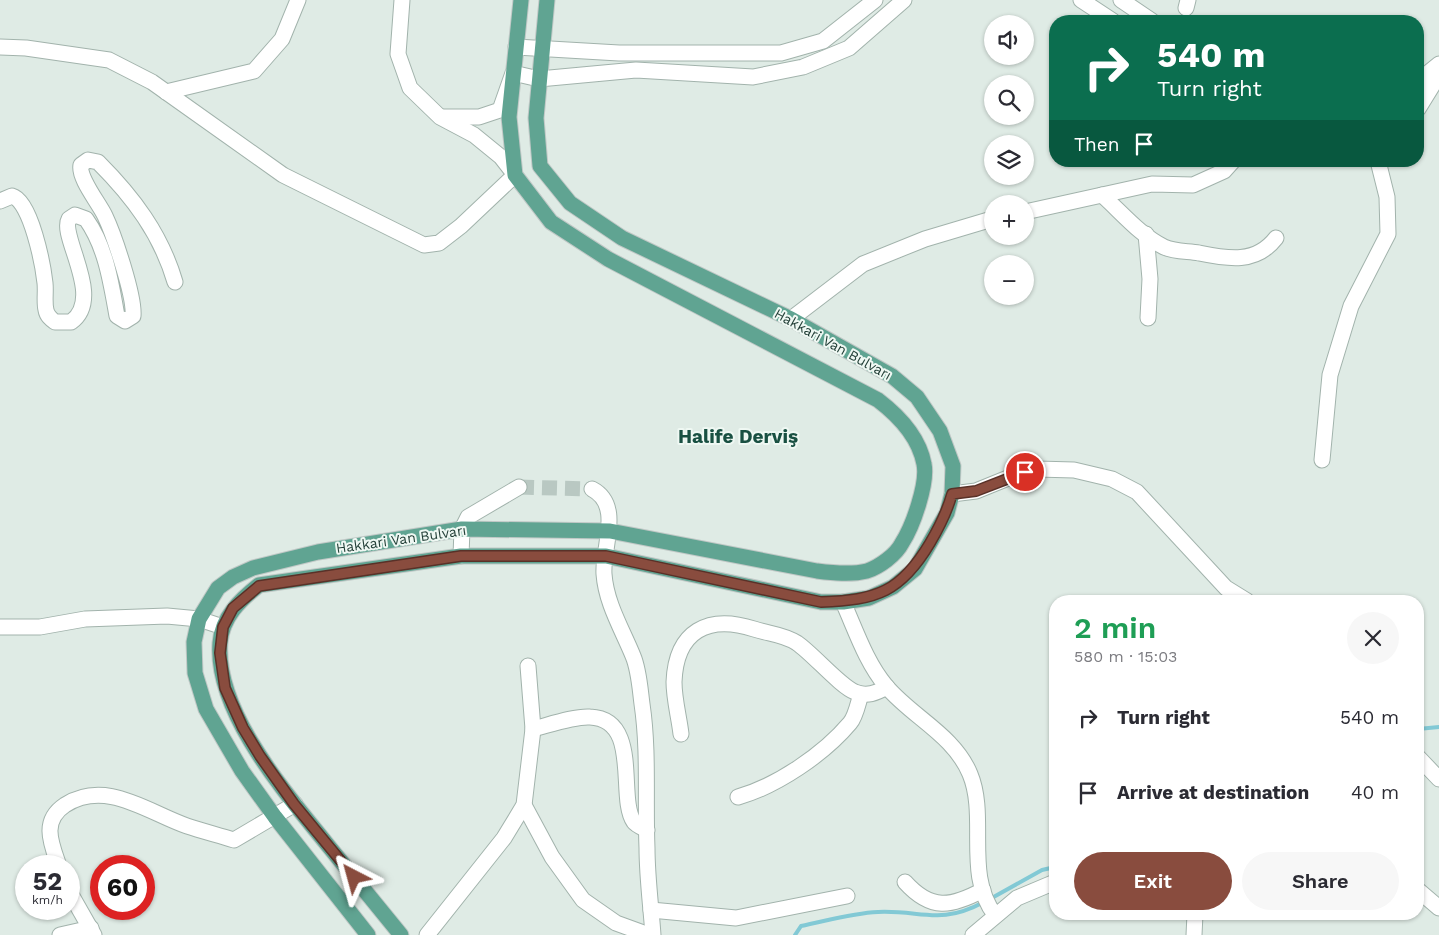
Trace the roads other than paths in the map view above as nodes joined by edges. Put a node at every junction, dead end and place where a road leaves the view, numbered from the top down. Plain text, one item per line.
1 (298, 0) edge
2 (402, 0) edge
3 (521, 0) edge
4 (547, 0) edge
5 (875, 0) edge
6 (904, 0) edge
7 (1081, 0) edge
8 (1121, 0) edge
9 (1104, 15) edge
10 (1143, 15) edge
11 (0, 47) edge
12 (516, 47) junction
13 (542, 47) junction
14 (1439, 64) edge
15 (513, 73) junction
16 (1439, 75) edge
17 (1424, 76) edge
18 (539, 80) junction
19 (166, 92) junction
20 (1424, 99) edge
21 (440, 117) junction
22 (1228, 167) edge
23 (1380, 167) edge
24 (515, 174) junction
25 (1102, 195) junction
26 (0, 201) edge
27 (1034, 210) edge
28 (984, 221) edge
29 (1146, 234) junction
30 (1276, 238) dead end
31 (175, 282) dead end
32 (1148, 318) dead end
33 (791, 319) junction
34 (1322, 460) dead end
35 (519, 487) tunnel mouth
36 (592, 489) dead end
37 (952, 494) junction
38 (462, 528) junction
39 (610, 531) junction
40 (461, 556) junction
41 (606, 556) junction
42 (1237, 595) edge
43 (843, 602) junction
44 (199, 619) junction
45 (0, 627) edge
46 (223, 627) junction
47 (528, 666) dead end
48 (887, 687) junction
49 (861, 694) junction
50 (533, 729) junction
51 (681, 734) dead end
52 (1424, 763) edge
53 (1439, 779) edge
54 (738, 797) dead end
55 (294, 804) junction
56 (524, 805) junction
57 (275, 817) junction
58 (646, 830) junction
59 (54, 855) edge
60 (905, 882) dead end
61 (1049, 885) edge
62 (1424, 895) edge
63 (847, 896) dead end
64 (988, 902) junction
65 (1439, 908) edge
66 (651, 910) junction
67 (80, 911) edge
68 (1195, 920) edge
69 (92, 932) edge
70 (60, 935) edge
71 (367, 935) edge
72 (401, 935) edge
73 (427, 935) edge
74 (651, 935) edge
75 (973, 935) edge
76 (1194, 935) edge

1 - 19 street
2 - 21 street
3 - 12 main road
4 - 13 main road, Hakkari Van Bulvarı
5 - 13 street
6 - 18 street
7 - 9 street
8 - 10 street
11 - 19 street
12 - 13 street
12 - 15 main road
13 - 18 main road, Hakkari Van Bulvarı
14 - 17 street
15 - 18 street
15 - 21 street
15 - 24 main road
16 - 20 street
18 - 33 main road, Hakkari Van Bulvarı
19 - 24 street
21 - 24 street
22 - 25 street
23 - 34 street
24 - 39 main road, Hakkari Van Bulvarı
25 - 27 street
25 - 29 street
26 - 31 street
28 - 33 street
29 - 30 street
29 - 32 street
33 - 37 main road, Hakkari Van Bulvarı
35 - 38 street
36 - 39 street
37 - 42 street
37 - 43 main road, Hakkari Van Bulvarı
38 - 39 main road, Hakkari Van Bulvarı
38 - 40 street
38 - 44 main road, Hakkari Van Bulvarı
39 - 41 street
40 - 41 main road, Hakkari Van Bulvarı
40 - 46 main road, Hakkari Van Bulvarı
41 - 43 main road, Hakkari Van Bulvarı
41 - 58 street
43 - 48 street
44 - 45 street
44 - 46 street
44 - 57 main road, Hakkari Van Bulvarı
46 - 55 main road, Hakkari Van Bulvarı
47 - 50 street
48 - 49 street
48 - 64 street
49 - 51 street
49 - 54 street
50 - 56 street
50 - 58 street
52 - 53 street
55 - 57 street
55 - 72 main road, Hakkari Van Bulvarı
56 - 73 street
56 - 74 street
57 - 59 street
57 - 71 main road, Hakkari Van Bulvarı
58 - 66 street
60 - 64 street
61 - 64 street
62 - 65 street
63 - 66 street
64 - 75 street
66 - 74 street
67 - 69 street
68 - 76 street
69 - 70 street

